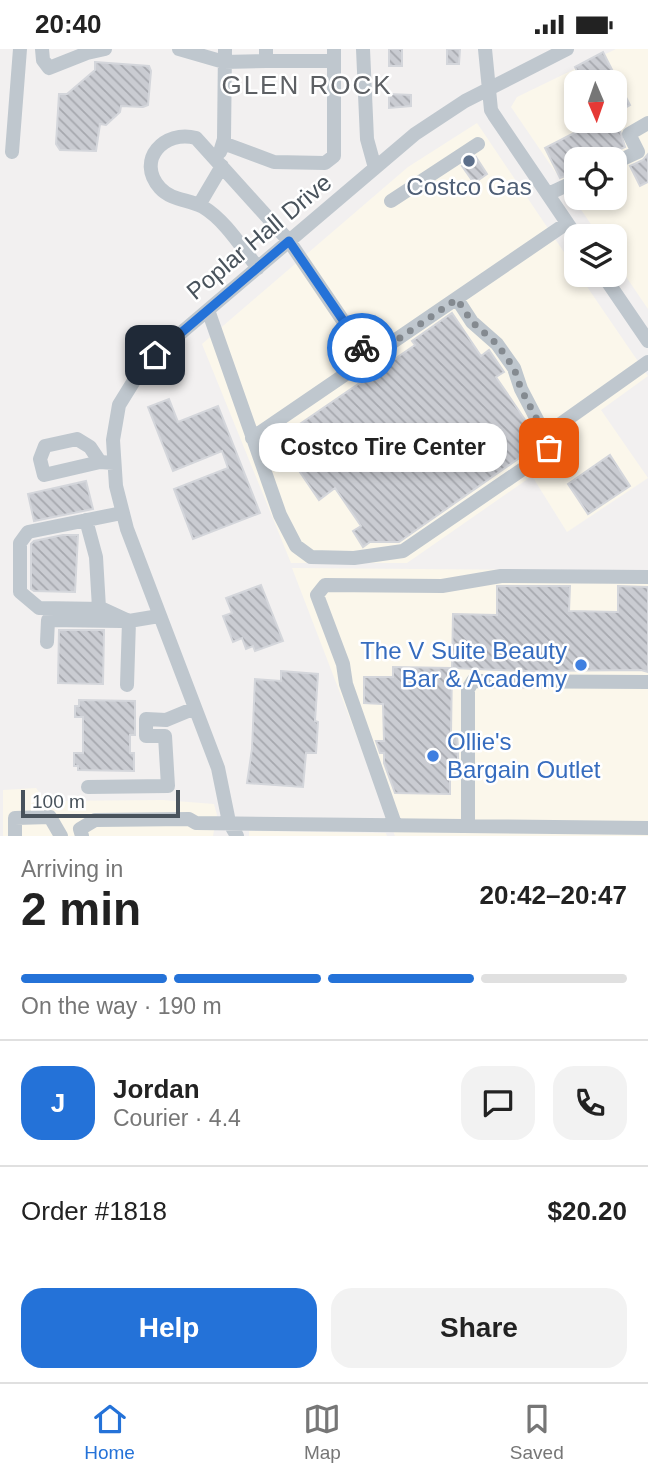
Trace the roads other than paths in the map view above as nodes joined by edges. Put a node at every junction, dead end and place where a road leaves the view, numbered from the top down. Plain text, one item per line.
1 (20, 49) edge
2 (42, 49) edge
3 (105, 49) edge
4 (179, 49) edge
5 (363, 49) edge
6 (485, 49) edge
7 (567, 49) edge
8 (224, 55) edge
9 (266, 55) edge
10 (334, 55) edge
11 (488, 88) junction
12 (648, 123) edge
13 (223, 143) junction
14 (478, 144) dead end
15 (12, 152) dead end
16 (627, 157) edge
17 (219, 163) junction
18 (376, 168) junction
19 (564, 187) edge
20 (548, 194) junction
21 (391, 201) dead end
22 (199, 205) junction
23 (567, 223) joint
24 (289, 241) junction
25 (258, 268) junction
26 (611, 287) edge
27 (457, 299) junction
28 (208, 310) junction
29 (648, 341) edge
30 (369, 359) junction
31 (648, 362) edge
32 (545, 435) junction
33 (253, 438) junction
34 (122, 513) junction
35 (86, 520) junction
36 (648, 577) edge
37 (99, 608) junction
38 (159, 616) junction
39 (129, 621) junction
40 (47, 642) dead end
41 (648, 682) edge
42 (127, 685) dead end
43 (195, 708) junction
44 (88, 787) dead end
45 (229, 822) junction
46 (395, 824) junction
47 (468, 826) junction
48 (648, 828) edge
49 (196, 829) edge
50 (373, 830) edge
51 (499, 831) edge
52 (15, 836) edge
53 (61, 836) edge
54 (82, 836) edge
55 (222, 836) edge
56 (237, 836) edge

1 - 15 street
2 - 3 street
4 - 8 street
5 - 18 street
6 - 11 street
7 - 11 street, Poplar Hall Drive
8 - 9 street
8 - 13 street
9 - 10 street
10 - 13 street
11 - 18 street, Poplar Hall Drive
11 - 20 street
12 - 16 street
13 - 17 street
14 - 21 street
17 - 22 street
17 - 22 street
17 - 24 street
18 - 24 street, Poplar Hall Drive
19 - 20 street
20 - 23 street
22 - 25 street
23 - 27 street
24 - 25 street, Poplar Hall Drive
24 - 30 street
25 - 28 street, Poplar Hall Drive
26 - 29 street
27 - 30 street
27 - 32 street
28 - 33 street
28 - 34 street, Poplar Hall Drive
30 - 33 street
31 - 32 street
32 - 33 street
34 - 35 street
34 - 38 street, Poplar Hall Drive
35 - 37 street
35 - 37 street
36 - 46 street
37 - 39 street
38 - 39 street
38 - 43 street, Poplar Hall Drive
39 - 40 street
39 - 42 street
41 - 47 street
43 - 44 street
43 - 45 street, Poplar Hall Drive
45 - 49 street
45 - 50 street
45 - 55 street
45 - 56 street, Poplar Hall Drive
46 - 47 street
46 - 50 street
47 - 51 street
48 - 51 street
49 - 54 street
52 - 53 street

